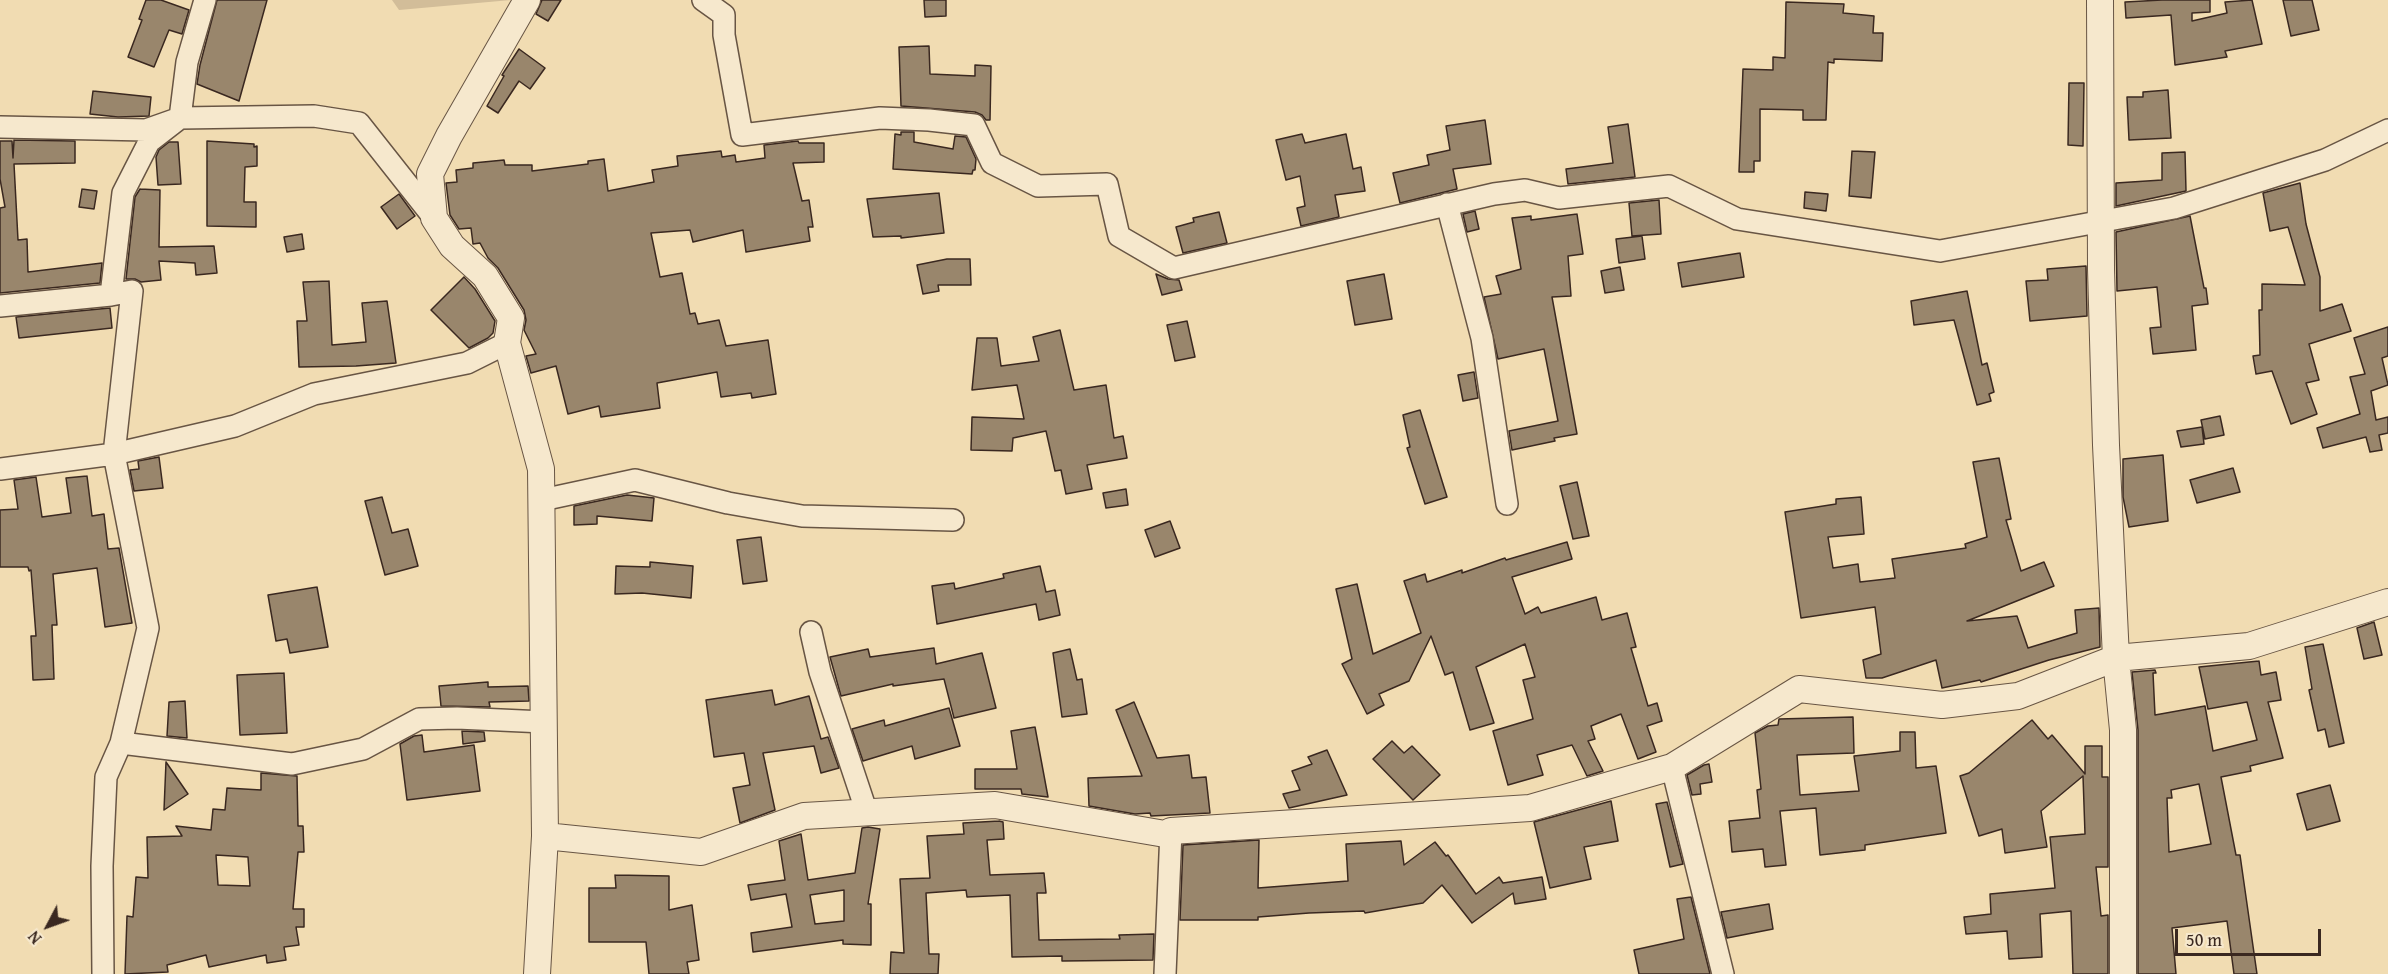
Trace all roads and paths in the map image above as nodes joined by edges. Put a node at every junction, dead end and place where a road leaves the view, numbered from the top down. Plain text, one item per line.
1 (205, 0) edge
2 (527, 0) edge
3 (703, 0) edge
4 (2100, 0) edge
5 (180, 118) junction
6 (0, 127) edge
7 (2388, 130) edge
8 (1447, 204) junction
9 (434, 218) junction
10 (2101, 221) junction
11 (111, 296) junction
12 (0, 306) edge
13 (507, 343) junction
14 (114, 454) junction
15 (0, 469) edge
16 (542, 500) junction
17 (1507, 504) dead end
18 (954, 520) dead end
19 (2388, 602) edge
20 (811, 632) dead end
21 (2116, 658) junction
22 (544, 722) junction
23 (121, 743) junction
24 (1672, 767) junction
25 (867, 813) junction
26 (1171, 831) junction
27 (545, 836) junction
28 (103, 974) edge
29 (537, 974) edge
30 (1165, 974) edge
31 (1723, 974) edge
32 (2123, 974) edge

1 - 5 street
2 - 9 street
3 - 8 street
4 - 10 street
5 - 6 street
5 - 9 street
5 - 11 street
7 - 10 street
8 - 10 street
8 - 17 street
9 - 13 street
10 - 21 street
11 - 12 street
11 - 14 street
13 - 14 street
13 - 16 street
14 - 15 street
14 - 23 street
16 - 18 street
16 - 22 street
19 - 21 street
20 - 25 street
21 - 24 street
21 - 32 street
22 - 23 street
22 - 27 street
23 - 28 street
24 - 26 street
24 - 31 street
25 - 26 street
25 - 27 street
26 - 30 street
27 - 29 street

